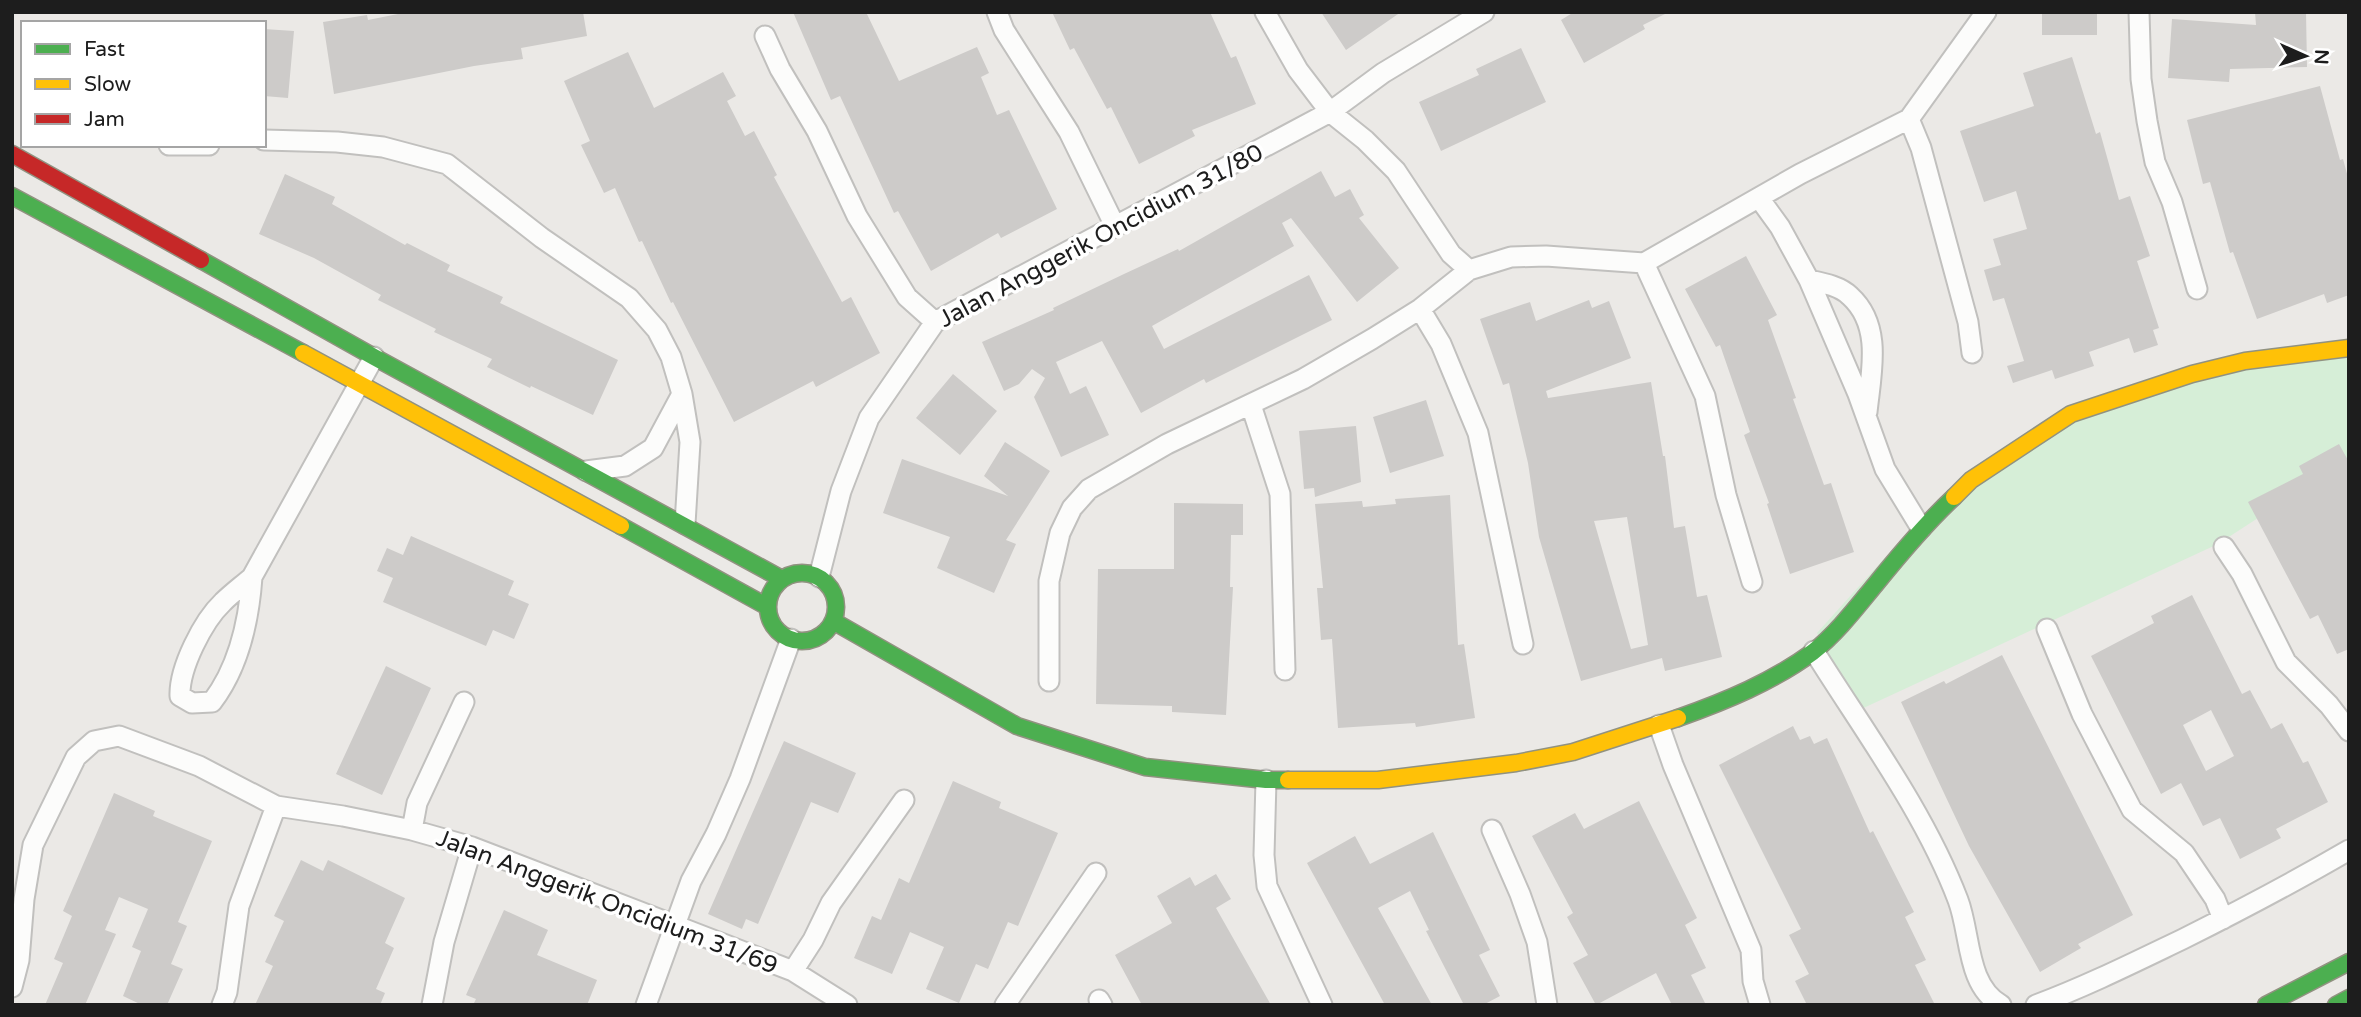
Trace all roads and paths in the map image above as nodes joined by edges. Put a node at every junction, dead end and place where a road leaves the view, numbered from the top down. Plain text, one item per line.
1 (997, 12) edge
2 (1265, 12) edge
3 (1484, 12) edge
4 (1986, 12) edge
5 (2139, 12) edge
6 (765, 36) dead end
7 (1330, 112) junction
8 (1909, 119) junction
9 (266, 140) edge
10 (12, 154) edge
11 (12, 196) edge
12 (1759, 198) junction
13 (1115, 226) junction
14 (1644, 263) junction
15 (1469, 270) junction
16 (1809, 280) junction
17 (2197, 289) dead end
18 (1420, 309) junction
19 (935, 322) junction
20 (2349, 348) edge
21 (1972, 353) dead end
22 (374, 357) junction
23 (360, 383) junction
24 (682, 394) junction
25 (1251, 405) junction
26 (1866, 416) junction
27 (586, 471) junction
28 (685, 524) junction
29 (1921, 528) junction
30 (2224, 547) dead end
31 (253, 577) junction
32 (819, 577) junction
33 (782, 579) junction
34 (1752, 582) dead end
35 (768, 607) junction
36 (834, 621) junction
37 (2048, 629) dead end
38 (791, 639) junction
39 (1523, 644) dead end
40 (1814, 651) junction
41 (1285, 670) dead end
42 (1049, 681) dead end
43 (464, 702) dead end
44 (1659, 724) junction
45 (2349, 731) edge
46 (1266, 780) junction
47 (904, 800) dead end
48 (276, 806) junction
49 (412, 830) junction
50 (1492, 830) dead end
51 (472, 847) junction
52 (2349, 850) edge
53 (1096, 873) dead end
54 (2223, 919) junction
55 (674, 925) junction
56 (2349, 962) edge
57 (793, 971) junction
58 (12, 987) edge
59 (2349, 999) edge
60 (222, 1005) edge
61 (432, 1005) edge
62 (646, 1005) edge
63 (847, 1005) edge
64 (1005, 1005) edge
65 (1322, 1005) edge
66 (1547, 1005) edge
67 (1760, 1005) edge
68 (2001, 1005) edge
69 (2036, 1005) edge
70 (2266, 1005) edge
71 (2336, 1005) edge

1 - 13 street
2 - 7 street
3 - 7 street, Jalan Anggerik Oncidium 31/80
4 - 8 street
5 - 17 street
6 - 19 street
7 - 13 street, Jalan Anggerik Oncidium 31/80
7 - 15 street
8 - 12 street
8 - 21 street
9 - 24 street
10 - 22 street
11 - 23 street
12 - 14 street
12 - 16 street
13 - 19 street, Jalan Anggerik Oncidium 31/80
14 - 15 street
14 - 34 street
15 - 18 street
16 - 26 street
16 - 26 street
18 - 25 street
18 - 39 street
19 - 32 street, Jalan Anggerik Oncidium 31/80
20 - 29 street
22 - 23 street
22 - 27 street
23 - 31 street
23 - 35 street
24 - 27 street
24 - 28 street
25 - 41 street
25 - 42 street
26 - 29 street
27 - 28 street
28 - 33 street
29 - 40 street
30 - 45 street
31 - 31 street
32 - 33 street
32 - 36 street
33 - 35 street
35 - 38 street
36 - 38 street
36 - 46 street
37 - 54 street
38 - 55 street
40 - 44 street
40 - 68 street
43 - 49 street
44 - 46 street
44 - 67 street
46 - 65 street
47 - 57 street
48 - 49 street, Jalan Anggerik Oncidium 31/69
48 - 58 street, Jalan Anggerik Oncidium 31/69
48 - 60 street
49 - 51 street, Jalan Anggerik Oncidium 31/69
50 - 66 street
51 - 55 street, Jalan Anggerik Oncidium 31/69
51 - 61 street
52 - 54 street
53 - 64 street
54 - 69 street
55 - 57 street, Jalan Anggerik Oncidium 31/69
55 - 62 street
56 - 70 street
57 - 63 street, Jalan Anggerik Oncidium 31/69
59 - 71 street

